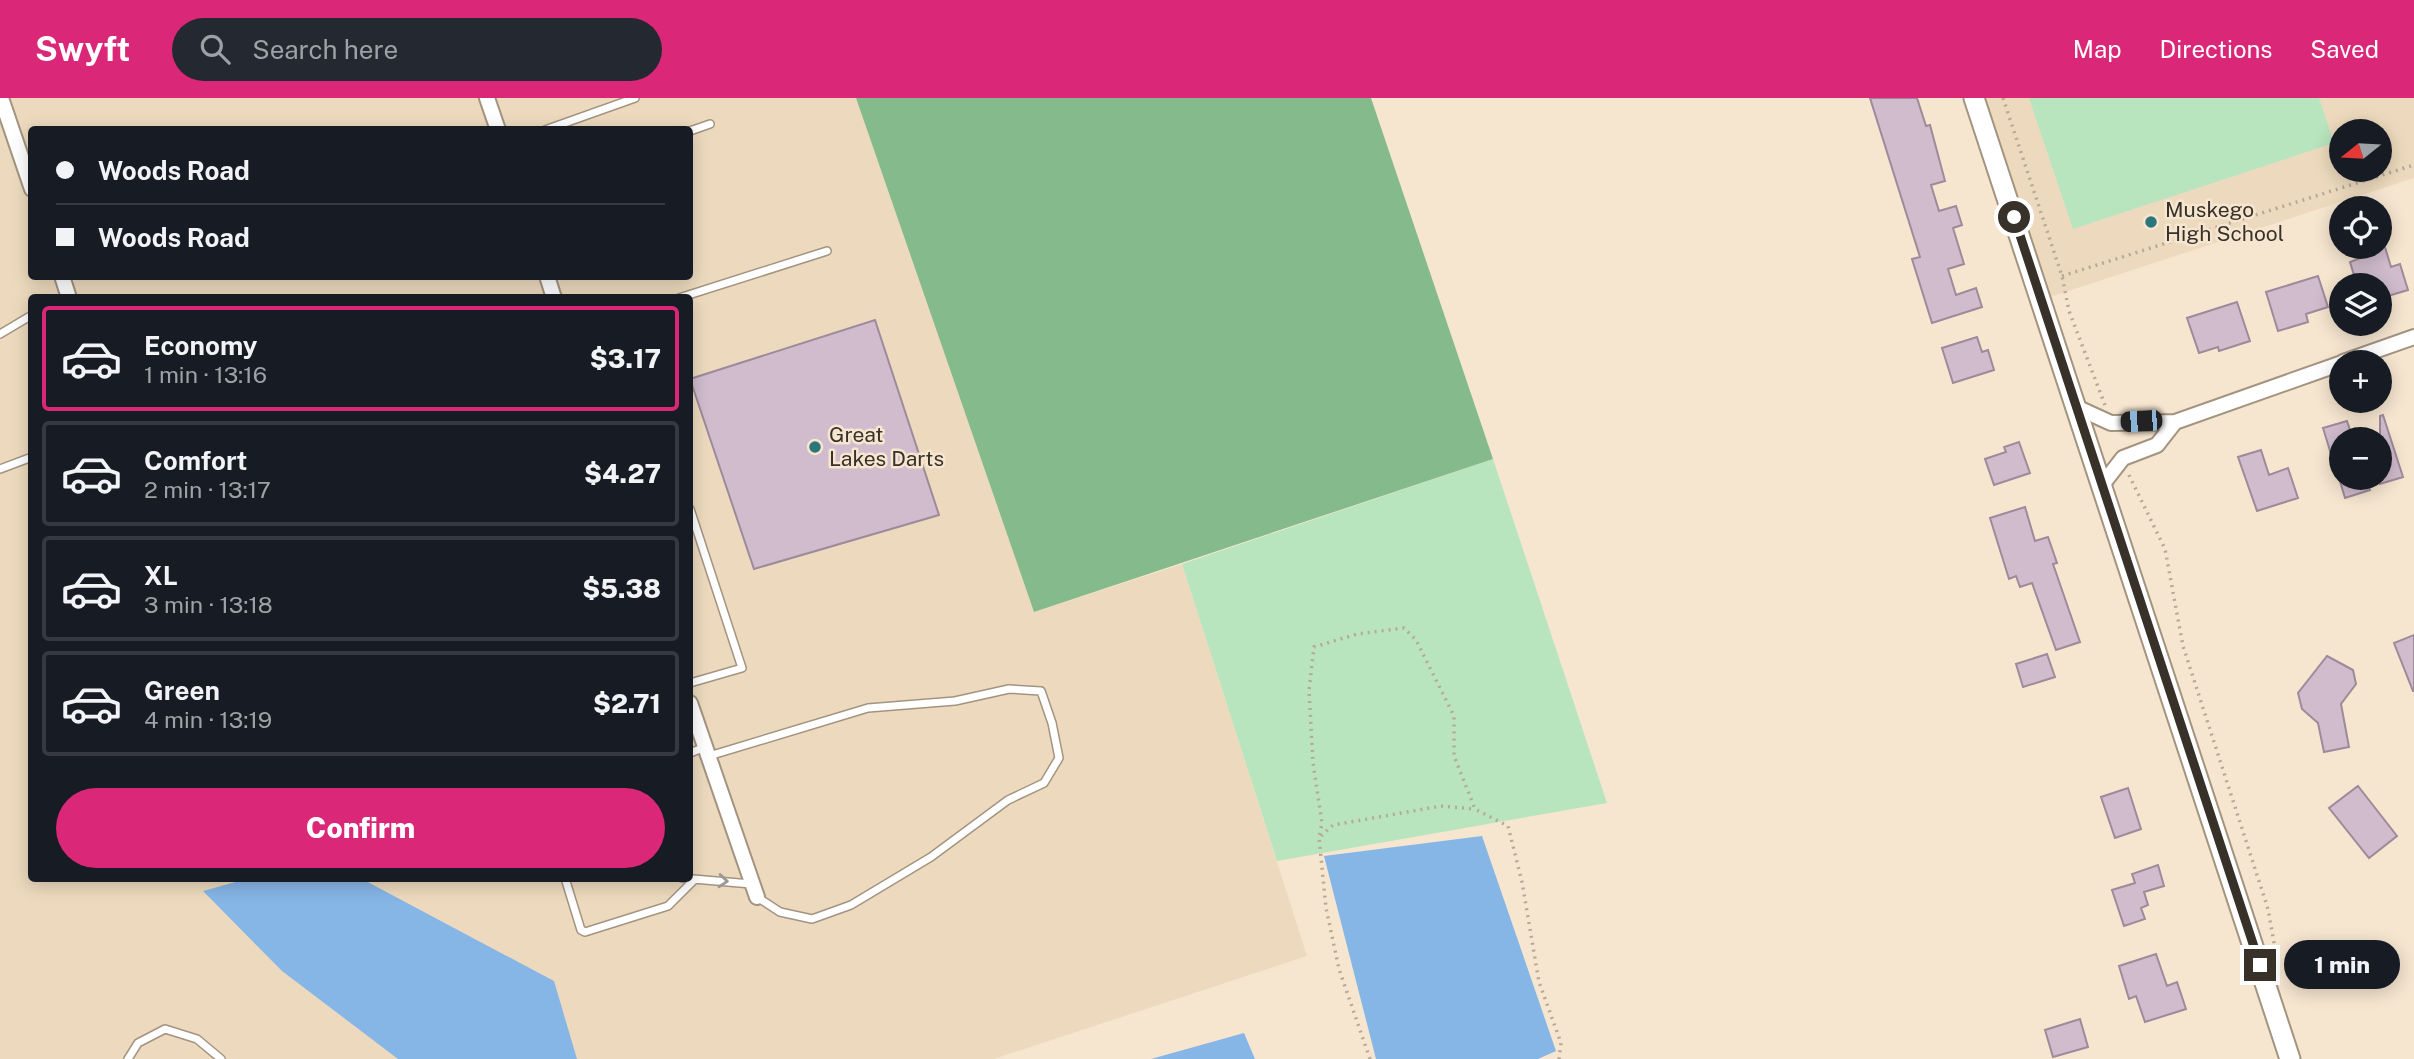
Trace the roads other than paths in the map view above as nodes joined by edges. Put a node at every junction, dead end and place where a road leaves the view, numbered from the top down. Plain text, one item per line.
1 (1, 98) edge
2 (487, 98) edge
3 (635, 98) edge
4 (1974, 98) edge
5 (710, 124) dead end
6 (497, 126) edge
7 (556, 126) edge
8 (5, 129) edge
9 (693, 130) edge
10 (28, 180) edge
11 (827, 251) dead end
12 (692, 294) edge
13 (28, 317) edge
14 (0, 334) edge
15 (2414, 337) edge
16 (2378, 350) edge
17 (2329, 368) edge
18 (2076, 407) junction
19 (2175, 422) junction
20 (28, 458) edge
21 (0, 469) edge
22 (2102, 485) junction
23 (693, 518) edge
24 (693, 682) edge
25 (693, 712) edge
26 (706, 752) junction
27 (693, 753) edge
28 (694, 880) edge
29 (566, 882) edge
30 (692, 882) edge
31 (755, 890) junction
32 (128, 1059) edge
33 (221, 1059) edge
34 (2290, 1059) edge

1 - 8 street
2 - 6 street
3 - 7 lane
4 - 18 street
5 - 9 lane
8 - 10 street
11 - 12 lane
13 - 14 lane
15 - 16 street
17 - 19 street
18 - 19 street
18 - 22 street
19 - 22 street
20 - 21 lane
22 - 34 street
23 - 24 lane
25 - 26 street
26 - 27 lane
26 - 31 street
26 - 31 lane
28 -> 31 lane
29 - 30 lane
32 - 33 lane

